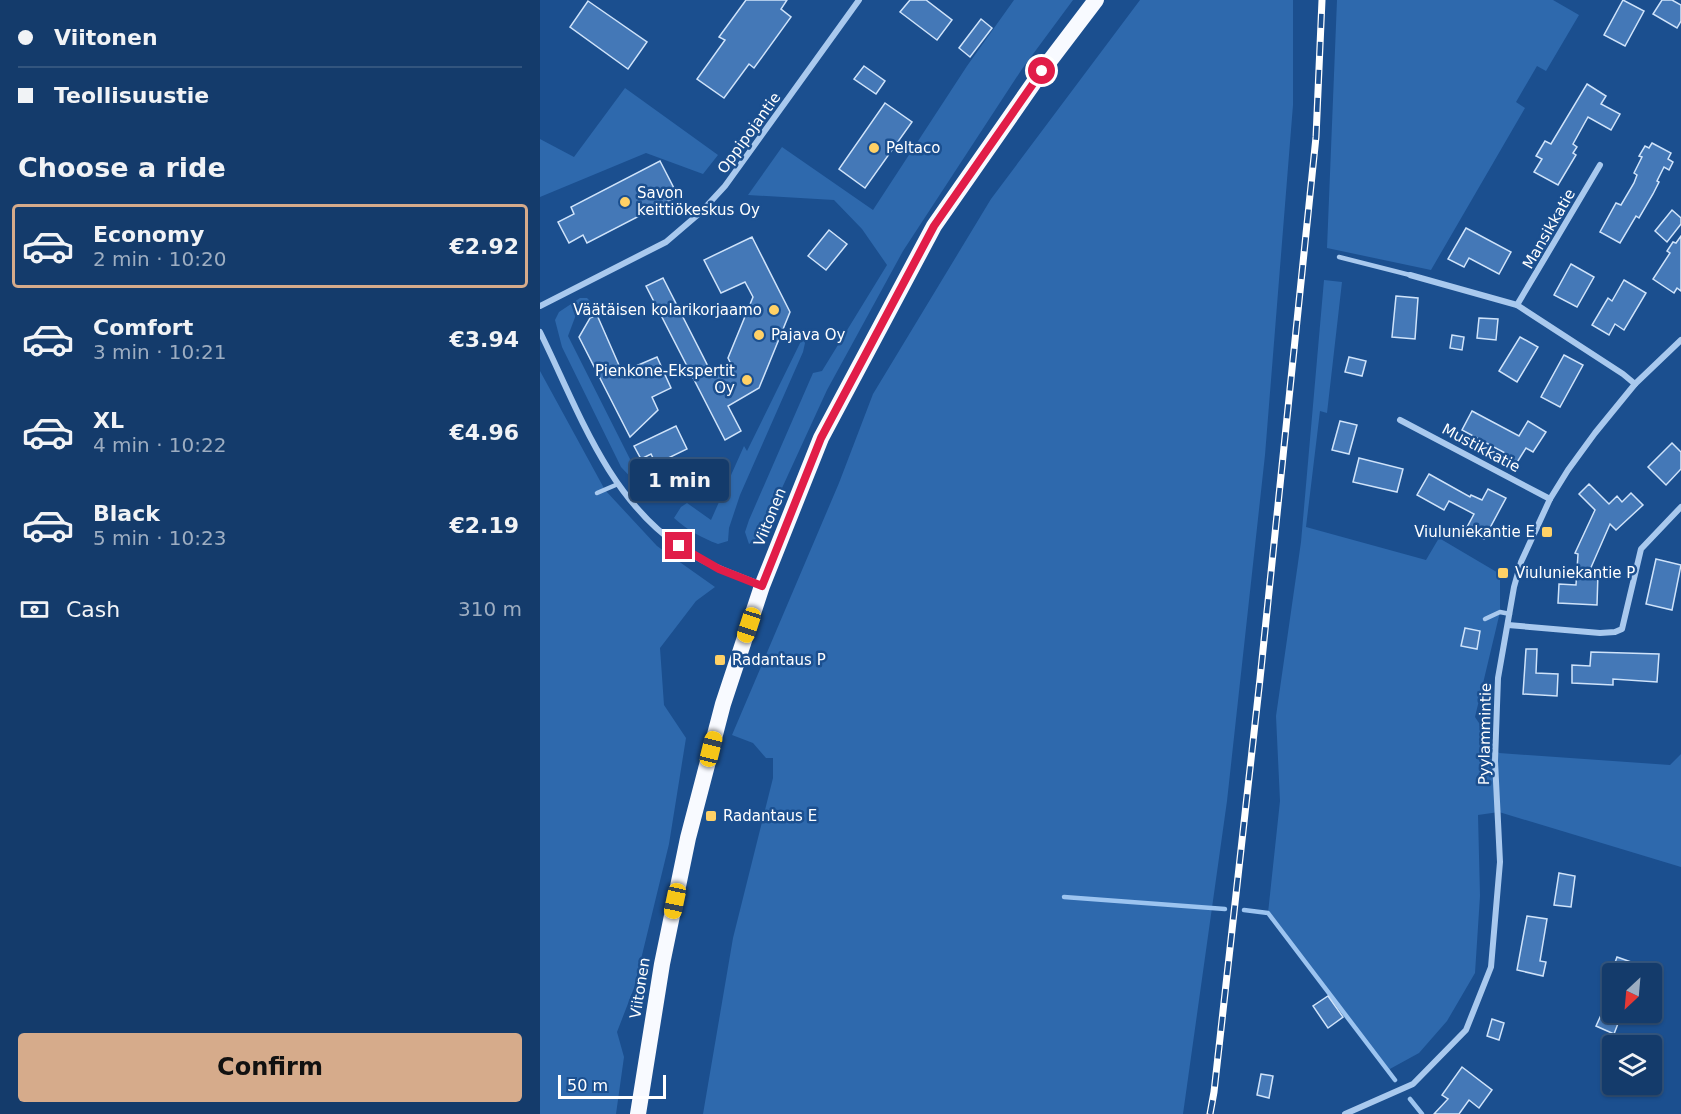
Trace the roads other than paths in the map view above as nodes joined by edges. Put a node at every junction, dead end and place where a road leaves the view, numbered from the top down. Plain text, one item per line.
1 (859, 0) edge
2 (1096, 0) edge
3 (1600, 165) dead end
4 (1339, 257) dead end
5 (1410, 275) joint
6 (1517, 305) junction
7 (540, 306) edge
8 (540, 332) edge
9 (1681, 340) edge
10 (1635, 384) junction
11 (1400, 420) dead end
12 (618, 484) junction
13 (597, 493) dead end
14 (1550, 499) junction
15 (1681, 507) edge
16 (762, 586) junction
17 (1510, 614) junction
18 (1485, 619) dead end
19 (1508, 625) junction
20 (1348, 1113) edge
21 (638, 1114) edge

1 - 7 street, Oppipojantie
2 - 16 highway, Viitonen
3 - 6 street, Mansikkatie
4 - 5 lane
5 - 6 street
6 - 10 street
8 - 12 street
9 - 10 street, Pyylammintie
10 - 14 street, Pyylammintie
11 - 14 street, Mustikkatie
12 - 13 lane
12 - 16 street
14 - 17 street, Pyylammintie
15 - 19 street
16 - 21 highway, Viitonen
17 - 18 lane
17 - 19 street, Pyylammintie
19 - 20 street, Pyylammintie

